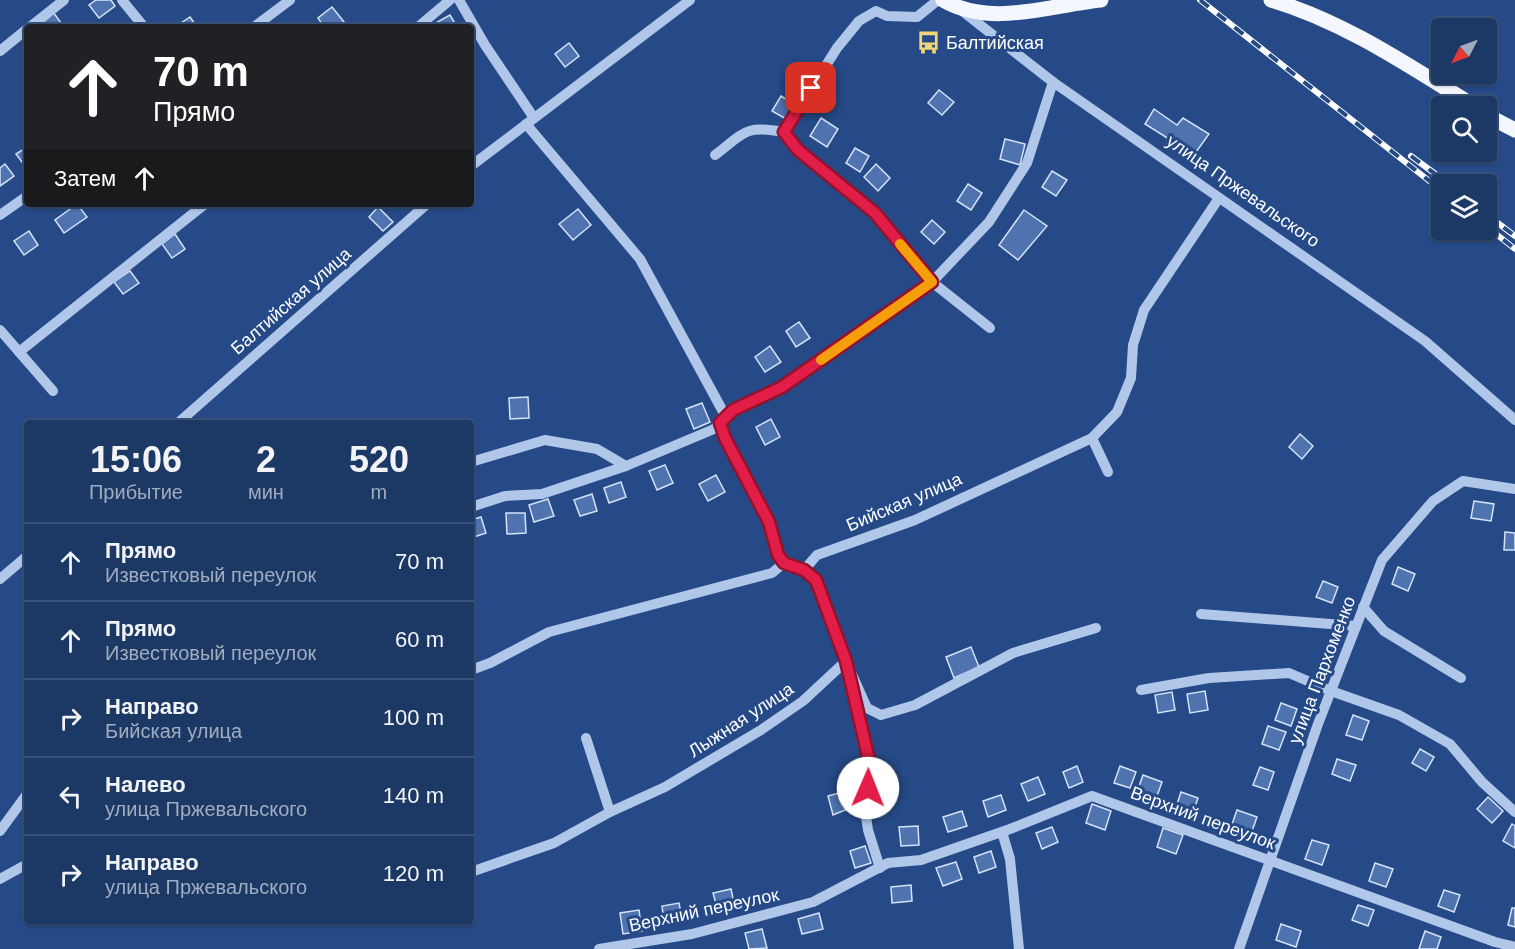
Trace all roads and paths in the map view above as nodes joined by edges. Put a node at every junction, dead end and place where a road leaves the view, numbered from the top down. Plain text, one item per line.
1 (64, 0) edge
2 (122, 0) edge
3 (290, 0) edge
4 (450, 0) edge
5 (459, 0) edge
6 (690, 0) edge
7 (938, 0) edge
8 (943, 0) edge
9 (1101, 0) edge
10 (1271, 0) edge
11 (961, 10) junction
12 (33, 24) edge
13 (142, 24) edge
14 (258, 24) edge
15 (422, 24) edge
16 (473, 24) edge
17 (474, 26) edge
18 (24, 31) edge
19 (0, 51) edge
20 (1053, 82) junction
21 (1457, 96) edge
22 (530, 121) junction
23 (1497, 121) edge
24 (1515, 130) edge
25 (784, 132) junction
26 (715, 155) dead end
27 (474, 164) edge
28 (24, 198) edge
29 (1219, 198) junction
30 (201, 207) edge
31 (424, 207) edge
32 (0, 215) edge
33 (932, 282) junction
34 (990, 328) dead end
35 (0, 330) edge
36 (19, 352) junction
37 (53, 391) dead end
38 (181, 420) edge
39 (723, 420) junction
40 (1515, 420) edge
41 (1092, 438) junction
42 (474, 461) edge
43 (626, 466) junction
44 (1108, 472) dead end
45 (1515, 489) edge
46 (474, 506) edge
47 (24, 559) edge
48 (784, 563) junction
49 (804, 570) junction
50 (0, 579) edge
51 (1363, 607) junction
52 (1201, 614) dead end
53 (1356, 626) junction
54 (1096, 628) dead end
55 (846, 661) junction
56 (474, 669) edge
57 (1461, 678) dead end
58 (1141, 690) dead end
59 (1331, 691) junction
60 (586, 738) dead end
61 (24, 798) edge
62 (610, 812) junction
63 (1515, 812) edge
64 (0, 831) edge
65 (1002, 832) junction
66 (1270, 860) junction
67 (24, 866) edge
68 (880, 868) junction
69 (474, 871) edge
70 (0, 879) edge
71 (1515, 947) edge
72 (599, 949) edge
73 (1019, 949) edge
74 (1239, 949) edge

1 - 12 street
2 - 13 street
3 - 14 street
4 - 15 street
5 - 16 street
6 - 22 street
7 - 25 street
8 - 11 main road, улица Пржевальского
9 - 11 main road
10 - 21 main road
11 - 20 street, улица Пржевальского
17 - 22 street
18 - 19 street
20 - 29 street, улица Пржевальского
20 - 33 street
22 - 27 street
22 - 39 street
23 - 24 main road
25 - 26 street
25 - 33 street
28 - 32 street
29 - 40 street, улица Пржевальского
29 - 41 street, Бийская улица
30 - 36 street
31 - 38 street, Балтийская улица
33 - 34 street
33 - 39 street
35 - 36 street
36 - 37 street
39 - 43 street
39 - 48 street
41 - 44 street
41 - 49 street, Бийская улица
42 - 43 street
43 - 46 street
45 - 51 street, улица Пархоменко
47 - 50 street
48 - 49 street
48 - 56 street
49 - 55 street
51 - 53 street, улица Пархоменко
51 - 57 street
52 - 53 street
53 - 59 street, улица Пархоменко
54 - 55 street
55 - 62 street, Лыжная улица
55 - 68 street
58 - 59 street
59 - 63 street
59 - 66 street, улица Пархоменко
60 - 62 street
61 - 64 street
62 - 69 street, Лыжная улица
65 - 66 street, Верхний переулок
65 - 68 street, Верхний переулок
65 - 73 street
66 - 71 street, Верхний переулок
66 - 74 street, улица Пархоменко
67 - 70 street
68 - 72 street, Верхний переулок

